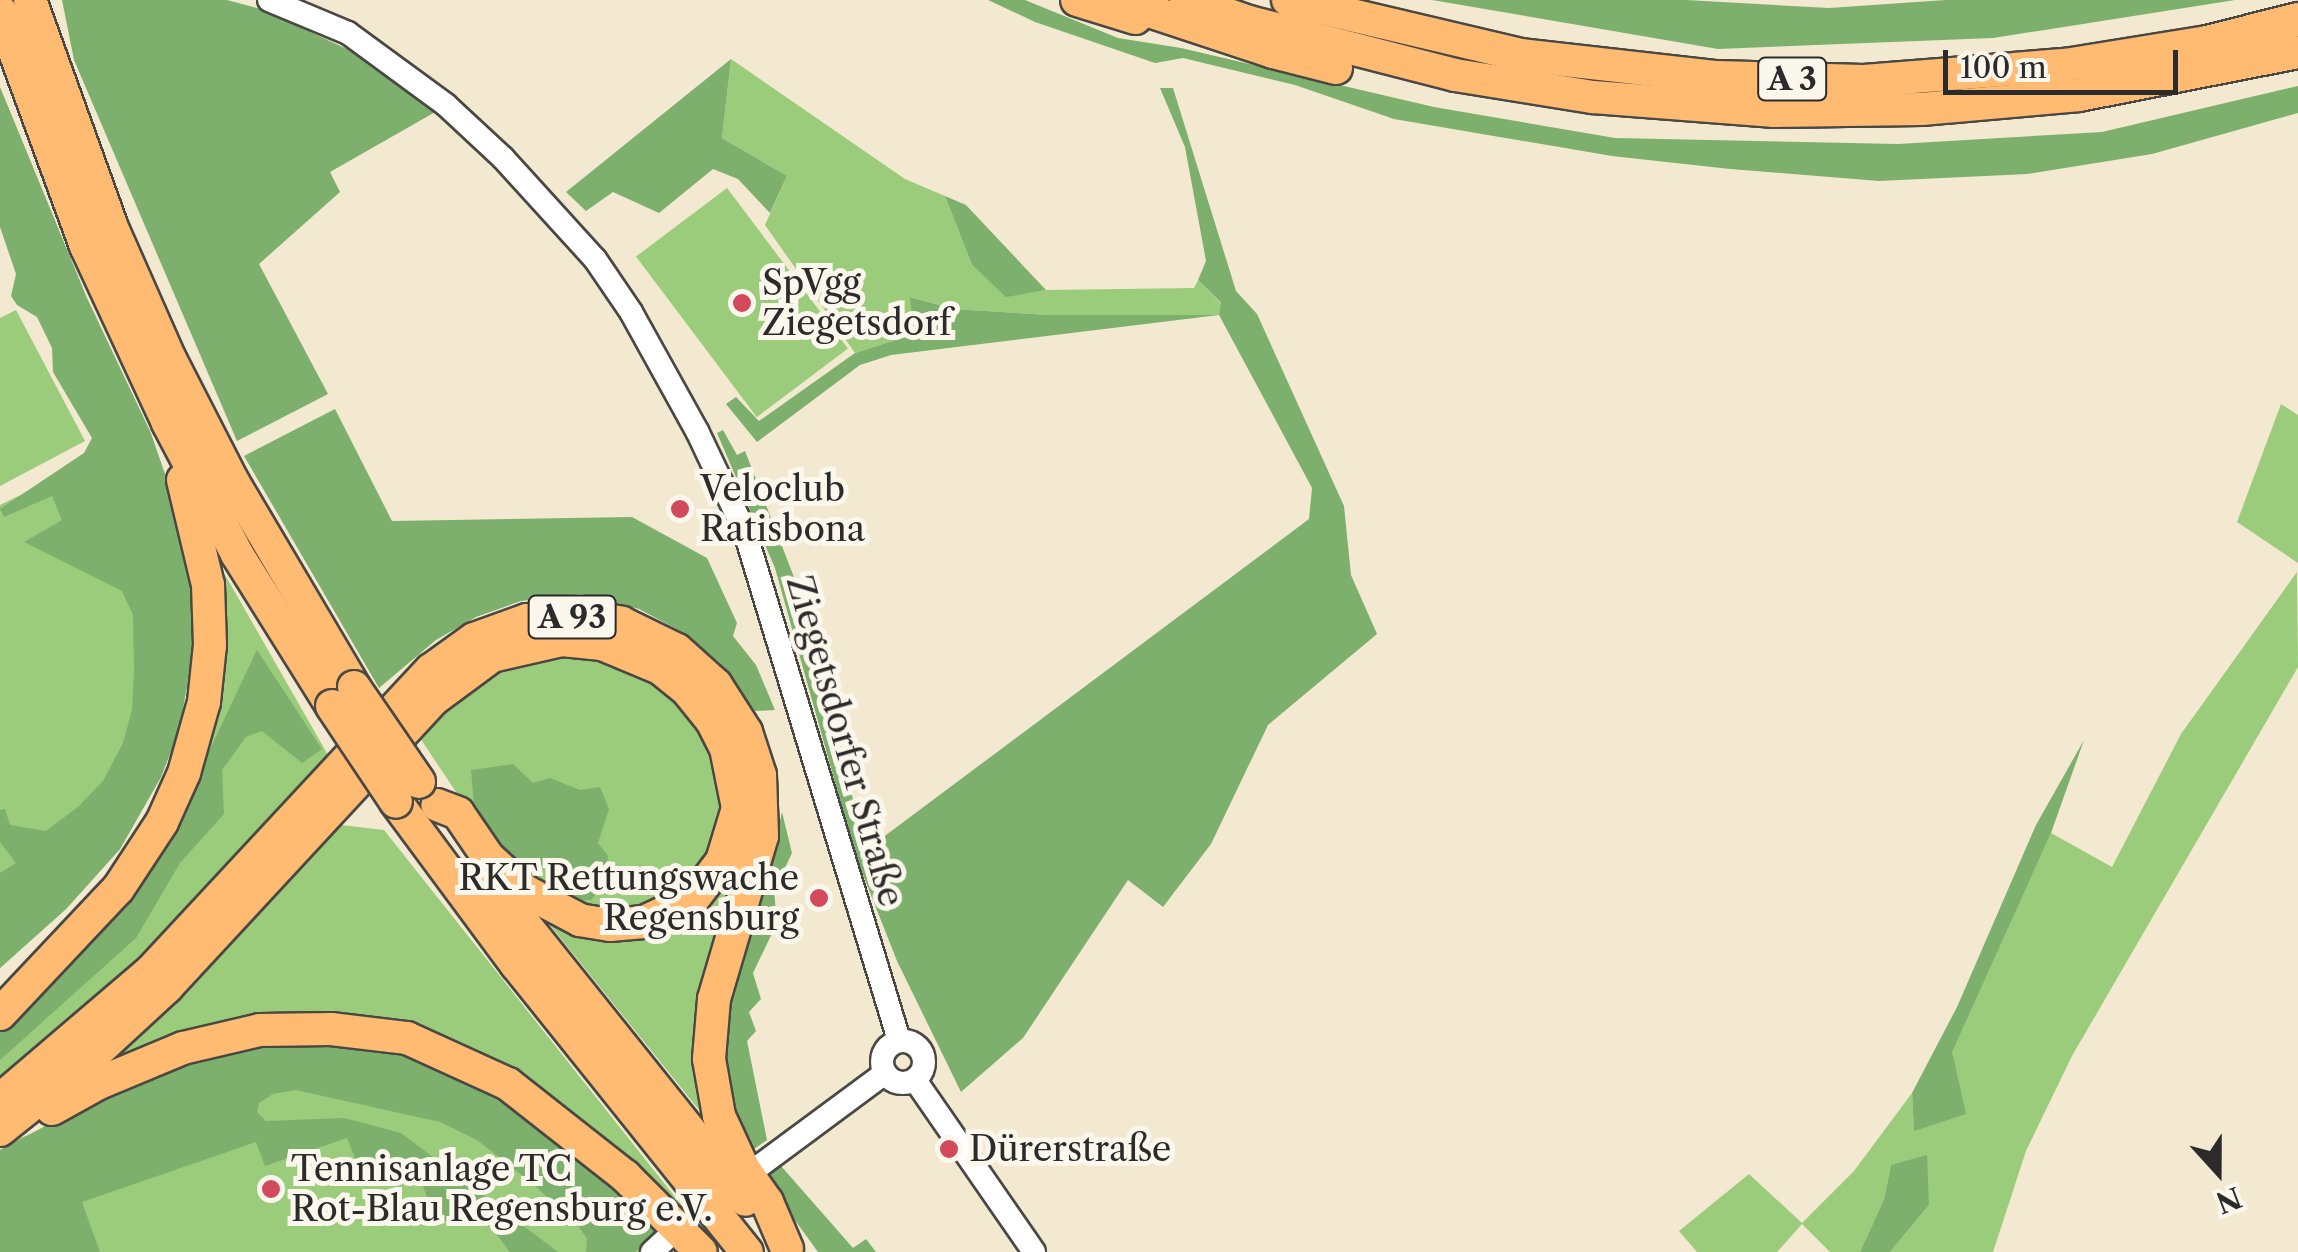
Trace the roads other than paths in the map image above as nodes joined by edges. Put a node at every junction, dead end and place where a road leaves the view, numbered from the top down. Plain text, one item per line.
1 (270, 0) edge
2 (1077, 0) edge
3 (1116, 0) edge
4 (1186, 0) edge
5 (1288, 0) edge
6 (35, 7) edge
7 (1, 14) edge
8 (2298, 19) edge
9 (1213, 34) junction
10 (2298, 52) edge
11 (1455, 75) junction
12 (168, 423) junction
13 (343, 697) junction
14 (417, 796) junction
15 (0, 1014) edge
16 (899, 1040) junction
17 (884, 1074) junction
18 (915, 1080) junction
19 (0, 1100) edge
20 (0, 1130) edge
21 (0, 1138) edge
22 (758, 1167) dead end
23 (788, 1251) edge
24 (701, 1252) edge
25 (747, 1252) edge
26 (1034, 1252) edge

1 - 16 street, Ziegetsdorfer Straße
2 - 9 highway, A 3
3 - 9 highway, A 3
4 - 11 highway, A 3
5 - 8 highway, A 3
6 - 13 highway, A 93
7 - 12 highway, A 93
9 - 11 highway, A 3
10 - 11 highway, A 3
12 - 13 highway, A 93
12 - 15 highway, A 93
13 - 14 highway, A 93, bridge
14 - 20 highway, A 93
14 - 23 highway, A 93
14 - 25 highway, A 93
16 - 17 street
16 - 18 street
17 - 18 street
17 - 22 street
18 - 26 street
19 - 23 highway, A 93
21 - 24 highway

